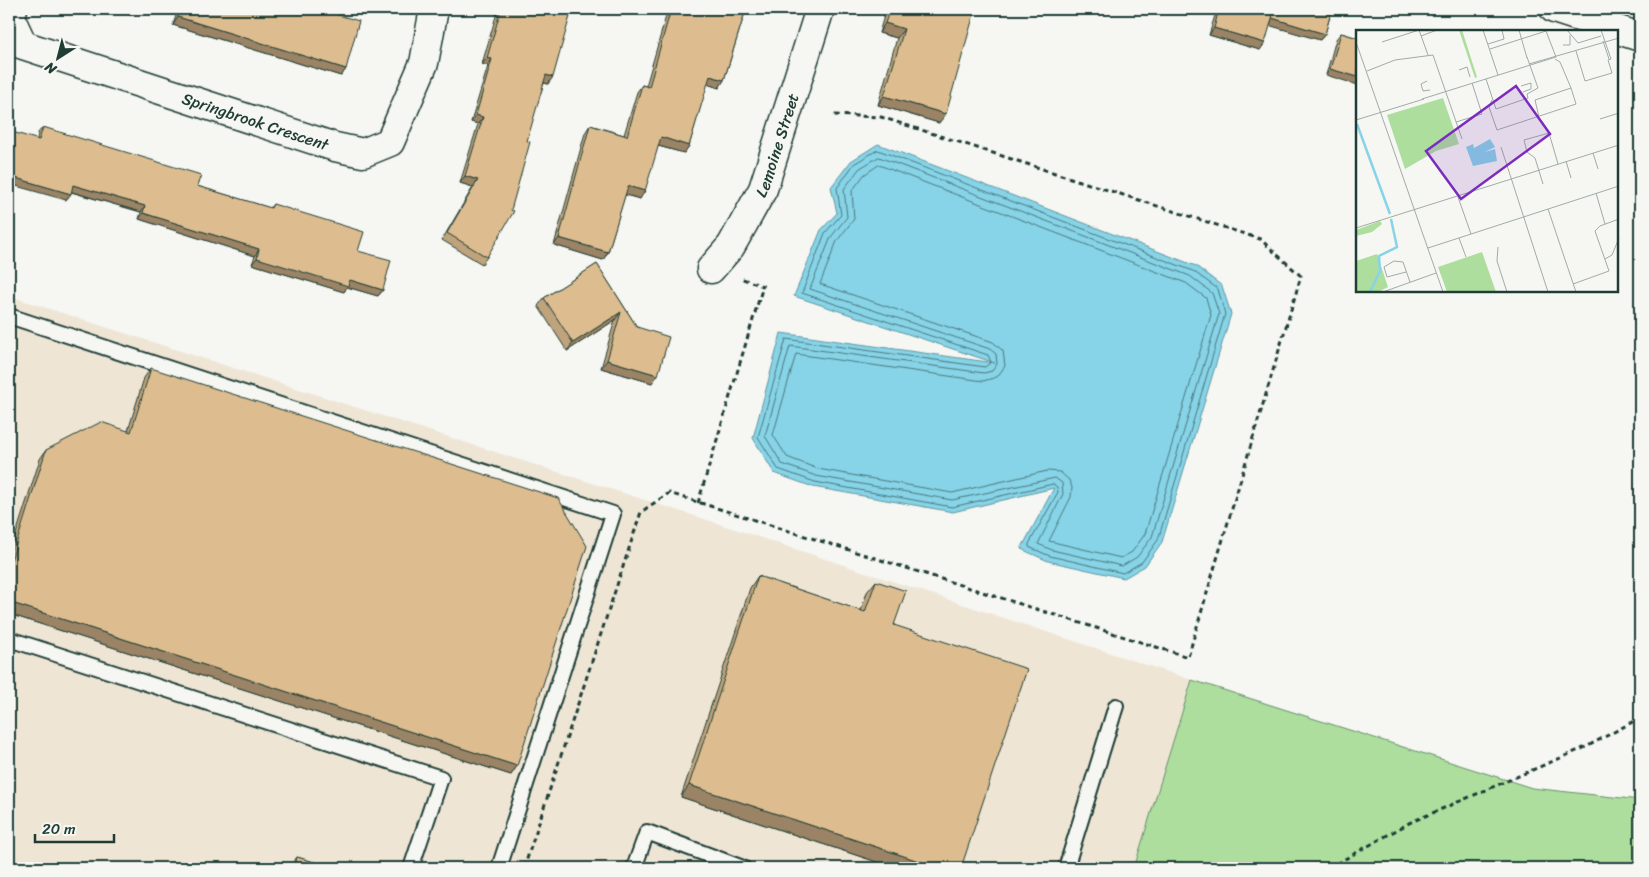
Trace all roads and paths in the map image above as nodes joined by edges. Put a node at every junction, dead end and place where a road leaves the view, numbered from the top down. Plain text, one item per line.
1 (13, 9) edge
2 (434, 9) edge
3 (820, 9) edge
4 (1554, 9) edge
5 (1618, 30) edge
6 (1619, 30) edge
7 (1640, 37) edge
8 (832, 115) dead end
9 (711, 269) joint
10 (9, 316) edge
11 (698, 503) junction
12 (9, 639) edge
13 (1116, 706) dead end
14 (1640, 718) edge
15 (411, 868) edge
16 (499, 868) edge
17 (524, 868) edge
18 (634, 868) edge
19 (744, 868) edge
20 (1066, 868) edge
21 (1329, 868) edge

1 - 2 street, Springbrook Crescent
3 - 9 street, Lemoine Street
4 - 5 street
6 - 7 street
8 - 11 path
9 - 11 path
10 - 16 lane
11 - 17 path
12 - 15 lane
13 - 20 lane
14 - 21 path
18 - 19 lane

